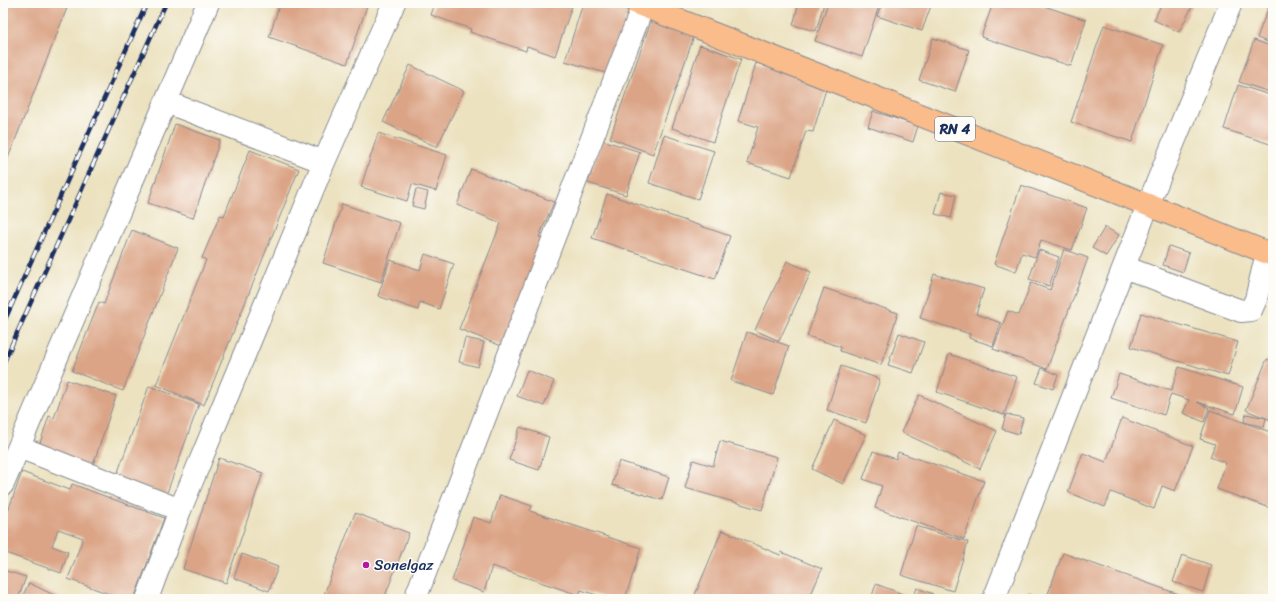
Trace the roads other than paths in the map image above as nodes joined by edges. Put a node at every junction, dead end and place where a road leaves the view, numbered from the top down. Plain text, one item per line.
1 (208, 3) edge
2 (394, 3) edge
3 (1232, 3) edge
4 (641, 4) edge
5 (166, 102) junction
6 (324, 162) junction
7 (1148, 205) junction
8 (1270, 254) edge
9 (1124, 267) junction
10 (19, 447) junction
11 (3, 484) edge
12 (180, 510) junction
13 (147, 599) edge
14 (415, 599) edge
15 (994, 599) edge

1 - 5 street
2 - 6 street
3 - 7 street
4 - 7 main road, RN 4
4 - 14 street
5 - 6 street
5 - 10 street
6 - 12 street
7 - 8 main road, RN 4
7 - 9 street
8 - 9 street
9 - 15 street
10 - 11 street
10 - 12 street
12 - 13 street

